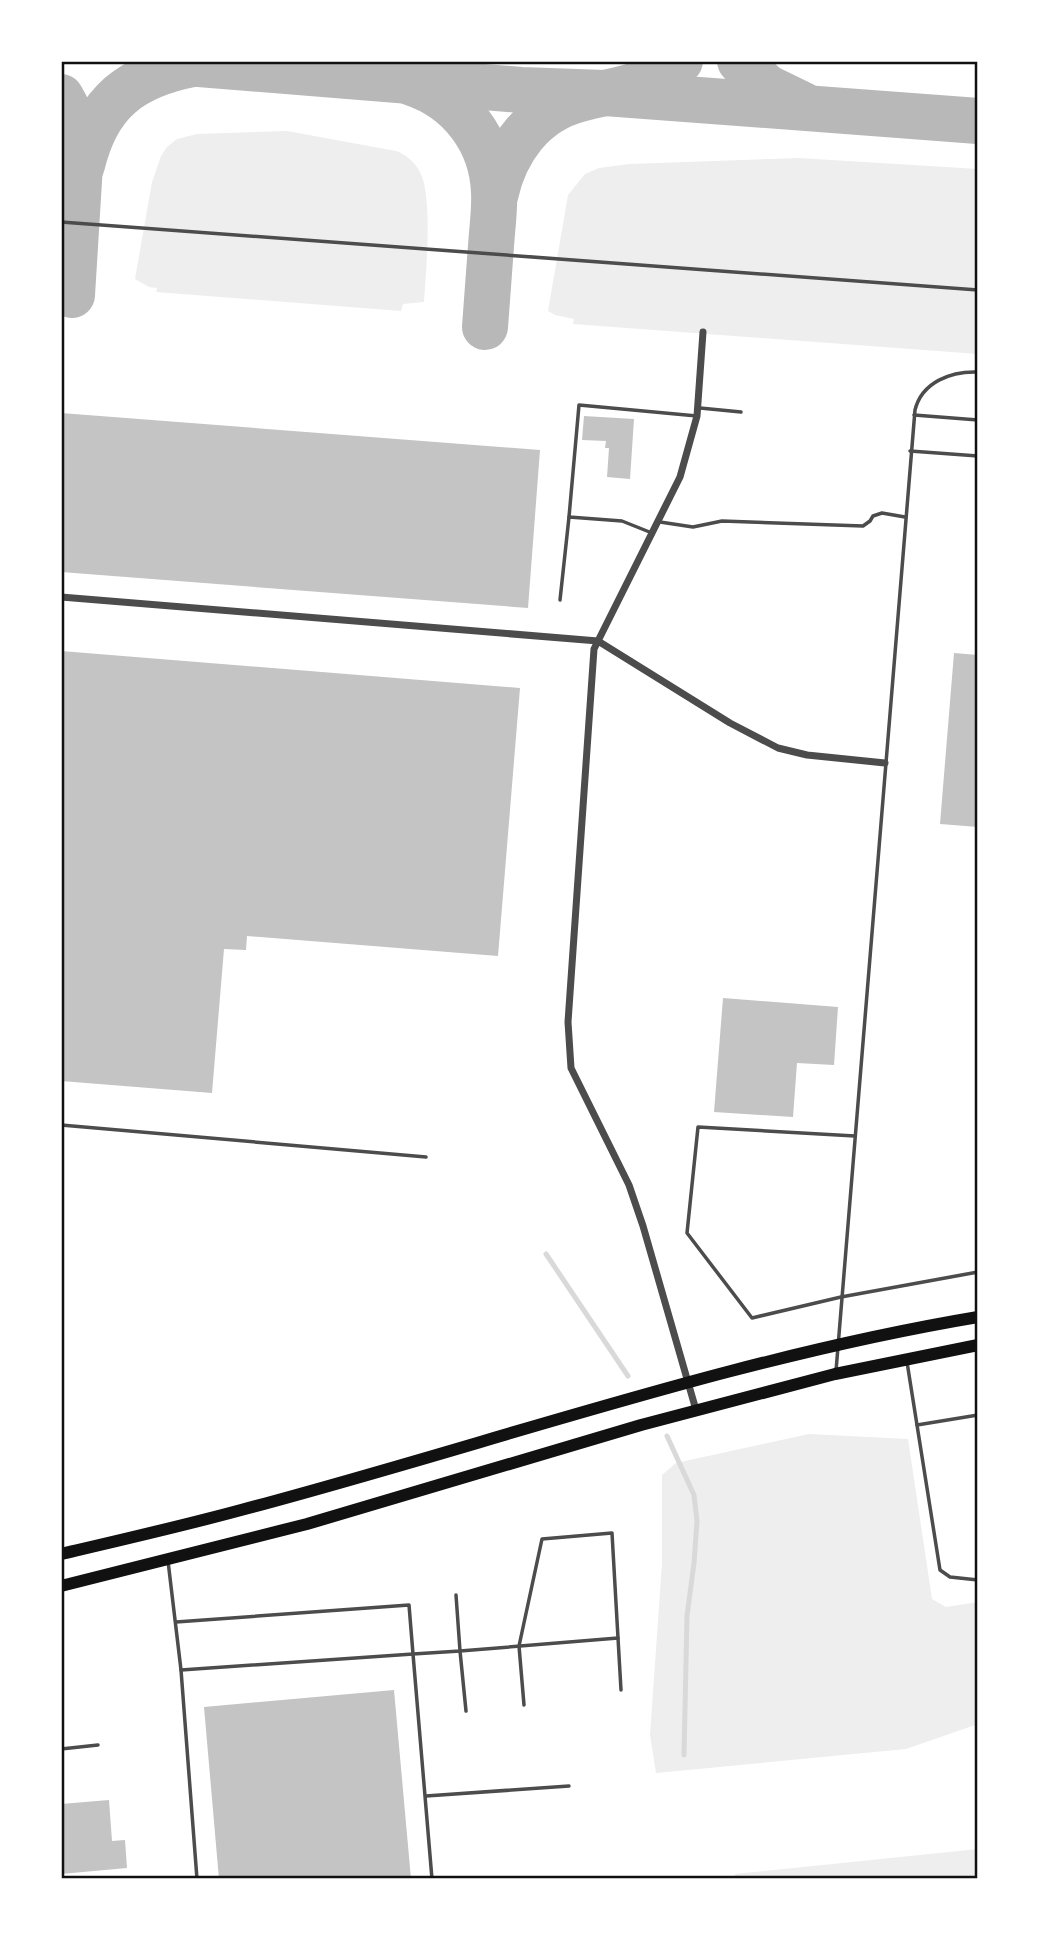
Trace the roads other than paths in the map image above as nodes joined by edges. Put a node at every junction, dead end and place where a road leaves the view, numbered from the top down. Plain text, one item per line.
1 (61, 222) edge
2 (978, 290) edge
3 (703, 332) dead end
4 (978, 372) edge
5 (697, 412) junction
6 (741, 412) dead end
7 (914, 415) junction
8 (978, 420) edge
9 (910, 451) junction
10 (978, 456) edge
11 (569, 517) junction
12 (905, 517) junction
13 (658, 522) junction
14 (652, 533) junction
15 (61, 597) edge
16 (560, 600) dead end
17 (598, 641) junction
18 (885, 762) junction
19 (61, 1125) edge
20 (855, 1136) junction
21 (426, 1157) dead end
22 (978, 1272) edge
23 (842, 1297) junction
24 (978, 1317) edge
25 (838, 1343) junction
26 (978, 1345) edge
27 (907, 1359) junction
28 (835, 1374) junction
29 (688, 1382) junction
30 (696, 1410) junction
31 (978, 1416) edge
32 (917, 1425) junction
33 (61, 1555) edge
34 (168, 1559) junction
35 (978, 1580) edge
36 (61, 1586) edge
37 (456, 1595) dead end
38 (176, 1622) junction
39 (618, 1638) junction
40 (519, 1646) junction
41 (460, 1651) junction
42 (413, 1654) junction
43 (181, 1670) junction
44 (621, 1690) dead end
45 (524, 1705) dead end
46 (466, 1711) dead end
47 (98, 1745) dead end
48 (61, 1749) edge
49 (569, 1786) dead end
50 (426, 1796) junction
51 (197, 1879) edge
52 (432, 1879) edge

1 - 2 lane
3 - 5 street
4 - 7 lane
5 - 6 lane
5 - 11 lane
5 - 13 street
7 - 8 lane
7 - 9 lane
9 - 10 lane
9 - 12 lane
11 - 14 lane
11 - 16 lane
12 - 13 lane
12 - 18 lane
13 - 14 street
14 - 17 street
15 - 17 street
17 - 18 street
17 - 29 street
18 - 20 lane
19 - 21 lane
20 - 23 lane
20 - 23 lane
22 - 23 lane
23 - 25 lane
24 - 25 main road
25 - 28 lane
25 - 29 main road
26 - 27 main road
27 - 28 main road
27 - 32 lane
28 - 30 main road
29 - 30 street
29 - 33 main road
30 - 34 main road
31 - 32 lane
32 - 35 lane
34 - 36 main road
34 - 38 lane
37 - 41 lane
38 - 42 lane
38 - 43 lane
39 - 40 lane
39 - 40 lane
39 - 44 lane
40 - 41 lane
40 - 45 lane
41 - 42 lane
41 - 46 lane
42 - 43 lane
42 - 50 lane
43 - 51 lane
47 - 48 lane
49 - 50 lane
50 - 52 lane

